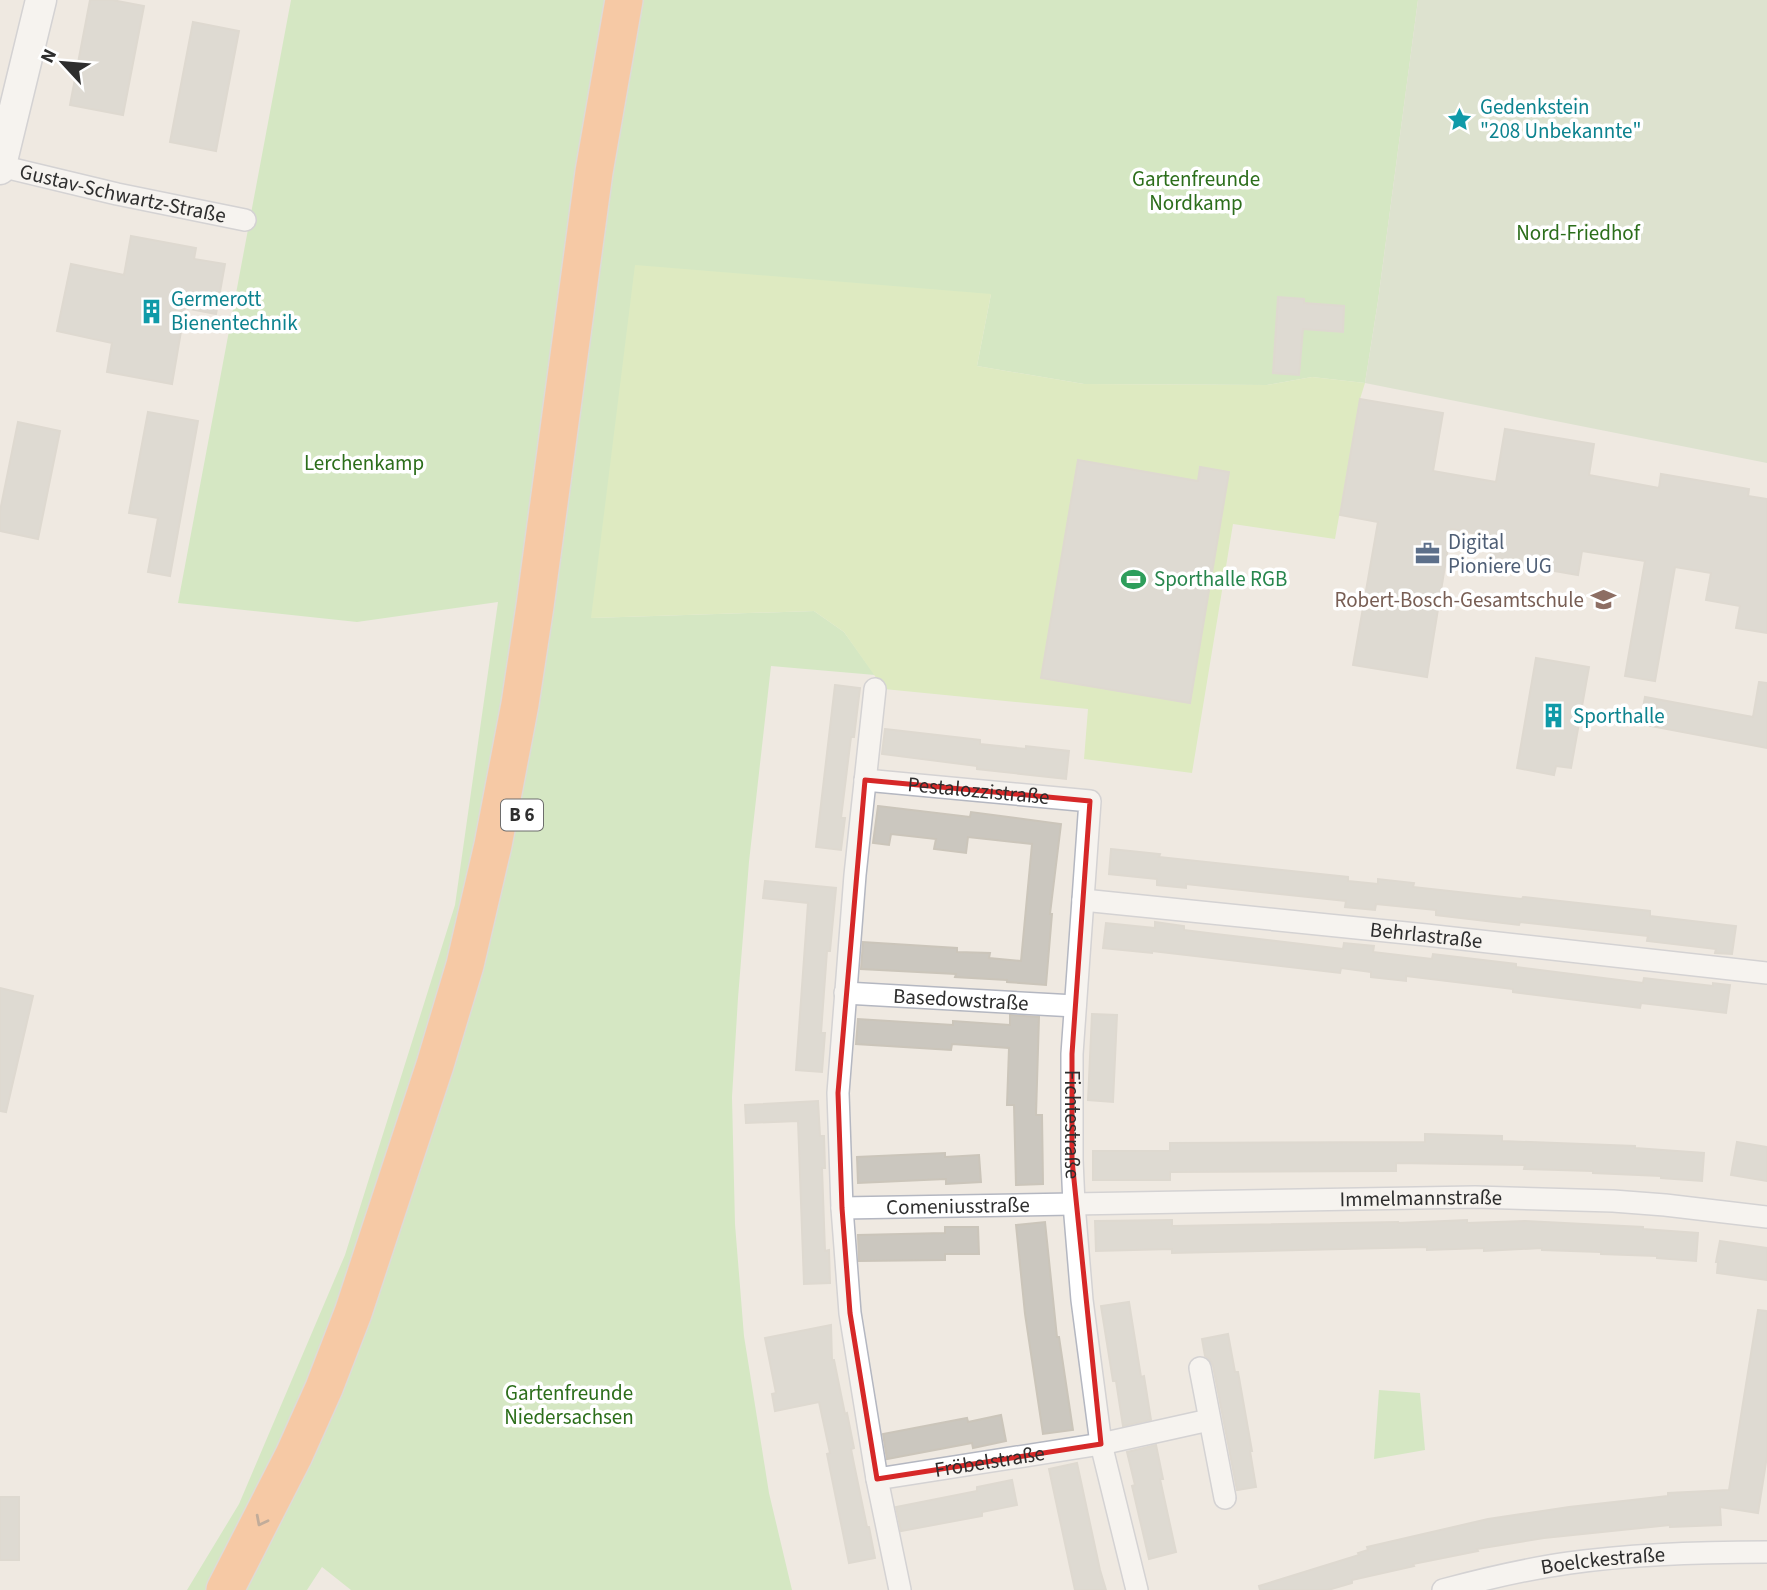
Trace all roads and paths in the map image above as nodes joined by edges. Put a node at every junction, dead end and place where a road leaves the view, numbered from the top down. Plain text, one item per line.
1 (41, 0) edge
2 (624, 0) edge
3 (646, 0) edge
4 (0, 167) edge
5 (245, 220) dead end
6 (875, 689) dead end
7 (865, 780) junction
8 (1090, 801) joint
9 (1083, 900) junction
10 (1767, 973) edge
11 (845, 993) junction
12 (1075, 1006) junction
13 (1074, 1204) junction
14 (842, 1208) junction
15 (1767, 1217) edge
16 (1200, 1368) dead end
17 (1209, 1420) junction
18 (1101, 1444) junction
19 (877, 1479) junction
20 (1224, 1498) dead end
21 (1767, 1552) edge
22 (898, 1584) edge
23 (225, 1590) edge
24 (251, 1590) edge
25 (1137, 1590) edge
26 (1443, 1590) edge

1 - 4 street
2 -> 23 highway, B 6
3 - 24 highway, B 6
4 - 5 street, Gustav-Schwartz-Straße
6 - 7 street
7 - 8 street, Pestalozzistraße
7 - 11 street
8 - 9 street, Fichtestraße
9 - 10 street, Behrlastraße
9 - 12 street, Fichtestraße
11 - 12 street, Basedowstraße
11 - 14 street
12 - 13 street, Fichtestraße
13 - 14 street, Comeniusstraße
13 - 15 street, Immelmannstraße
13 - 18 street, Fichtestraße
14 - 19 street
16 - 17 street
17 - 18 street
17 - 20 street
18 - 19 street, Fröbelstraße
18 - 25 street, Fichtestraße
19 - 22 street
21 - 26 street, Boelckestraße

